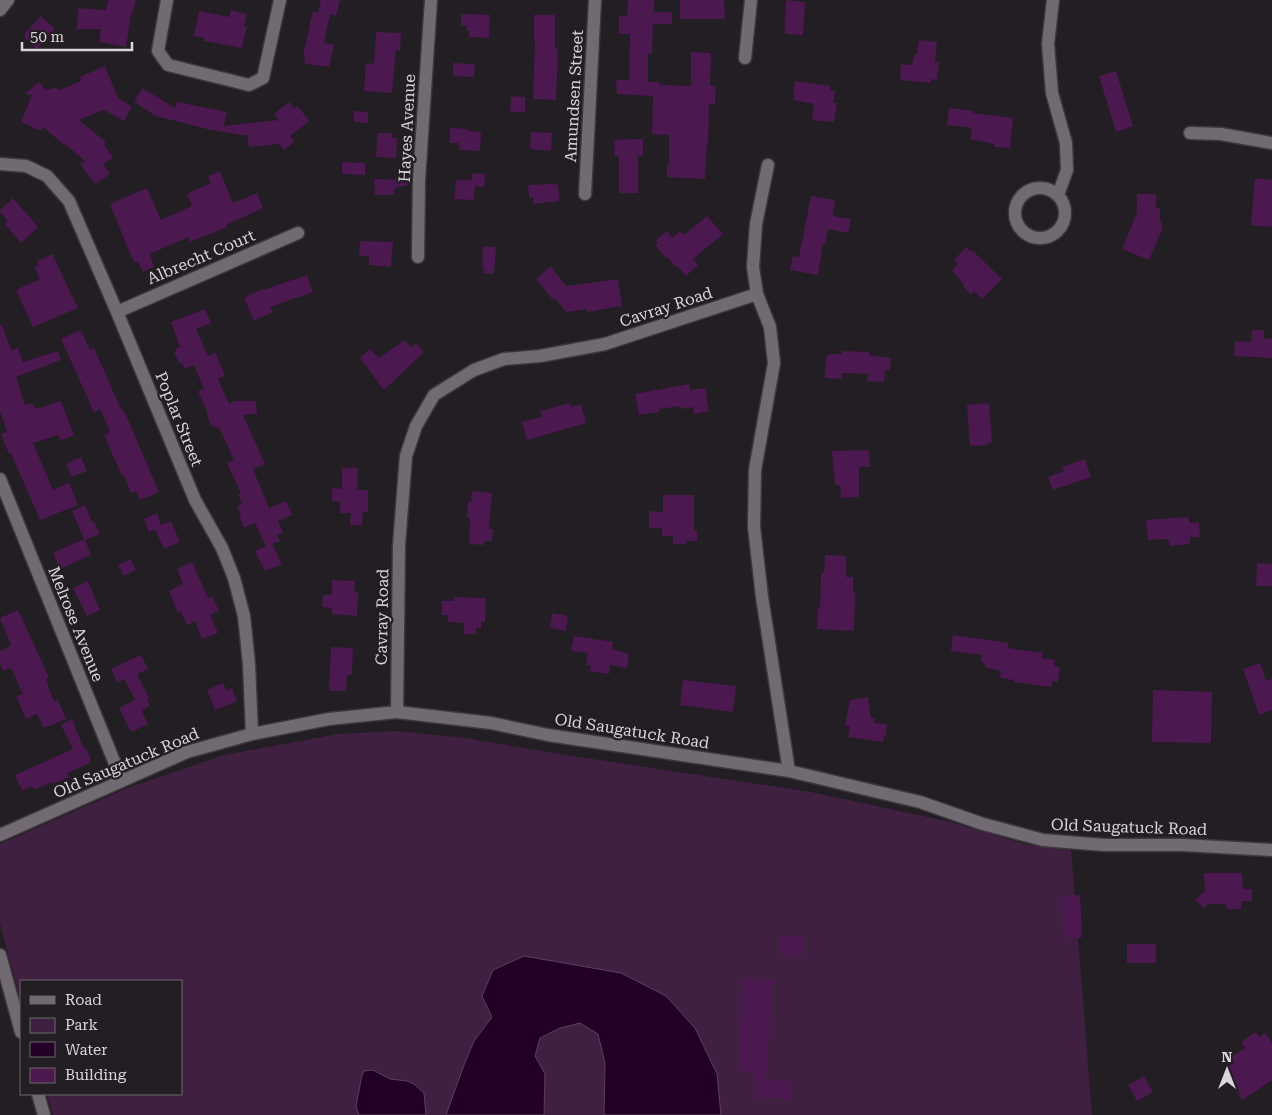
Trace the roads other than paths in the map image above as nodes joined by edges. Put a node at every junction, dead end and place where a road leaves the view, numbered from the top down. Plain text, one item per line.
1 (8, 0) edge
2 (167, 0) edge
3 (280, 0) edge
4 (431, 0) edge
5 (595, 0) edge
6 (751, 0) edge
7 (1053, 0) edge
8 (0, 10) edge
9 (745, 58) dead end
10 (1190, 133) dead end
11 (1272, 143) edge
12 (0, 164) edge
13 (768, 165) dead end
14 (585, 194) dead end
15 (1058, 195) junction
16 (298, 233) dead end
17 (418, 257) dead end
18 (757, 294) junction
19 (118, 312) junction
20 (0, 479) edge
21 (397, 712) junction
22 (252, 734) junction
23 (789, 771) junction
24 (122, 781) junction
25 (0, 835) edge
26 (1272, 850) edge
27 (0, 955) edge
28 (20, 1028) edge
29 (38, 1095) edge
30 (44, 1115) edge

1 - 8 street
2 - 3 street
4 - 17 street, Hayes Avenue
5 - 14 street, Amundsen Street
6 - 9 street
7 - 15 street
10 - 11 street
12 - 19 street, Poplar Street
13 - 18 street
15 - 15 street
16 - 19 street, Albrecht Court
18 - 21 street, Cavray Road
18 - 23 street
19 - 22 street, Poplar Street
20 - 24 street, Melrose Avenue
21 - 22 street, Old Saugatuck Road
21 - 23 street, Old Saugatuck Road
22 - 24 street, Old Saugatuck Road
23 - 26 street, Old Saugatuck Road
24 - 25 street, Old Saugatuck Road
27 - 28 street
29 - 30 street

